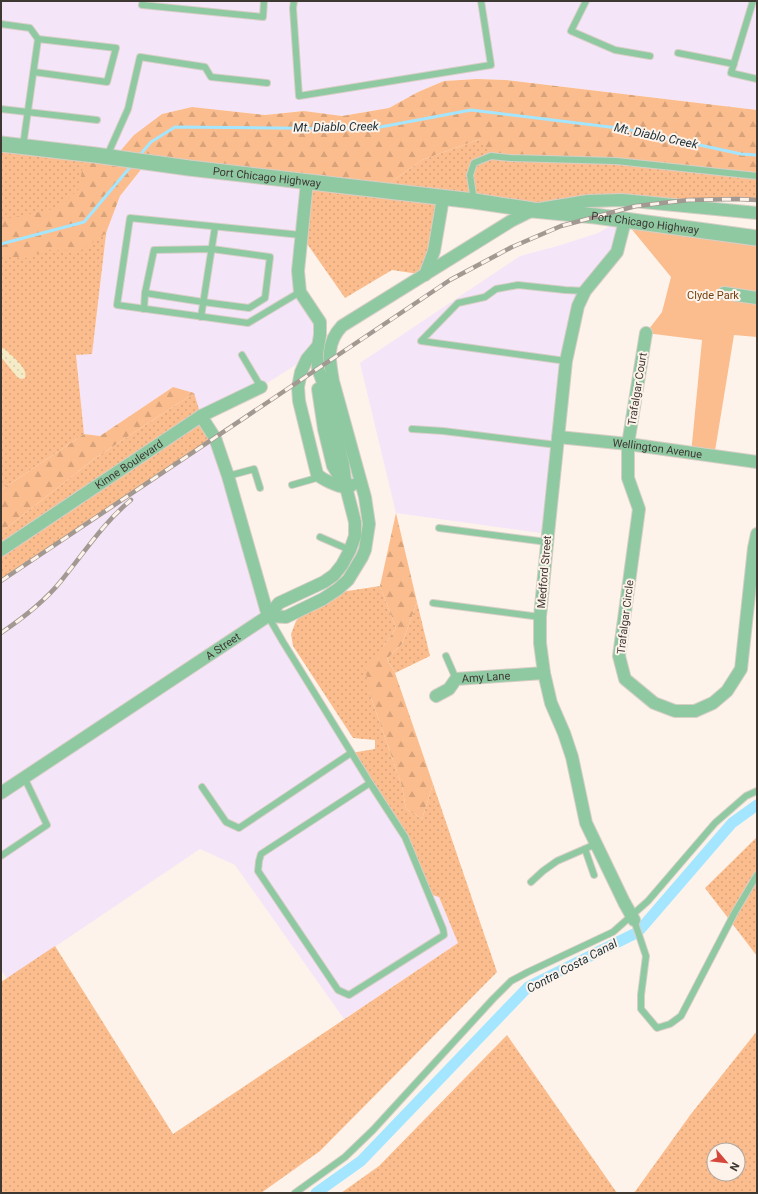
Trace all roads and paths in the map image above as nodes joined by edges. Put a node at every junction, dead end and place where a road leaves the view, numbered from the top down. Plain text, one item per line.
1 (142, 1) edge
2 (264, 1) edge
3 (294, 1) edge
4 (480, 1) edge
5 (586, 1) edge
6 (753, 1) edge
7 (1, 24) edge
8 (38, 39) junction
9 (678, 53) dead end
10 (650, 56) dead end
11 (734, 64) junction
12 (34, 72) junction
13 (757, 79) edge
14 (267, 83) dead end
15 (1, 109) edge
16 (28, 112) junction
17 (97, 120) dead end
18 (1, 144) edge
19 (23, 146) junction
20 (101, 155) junction
21 (757, 176) edge
22 (306, 182) junction
23 (443, 198) junction
24 (474, 201) junction
25 (533, 210) junction
26 (757, 213) edge
27 (625, 221) junction
28 (215, 227) junction
29 (301, 235) junction
30 (757, 238) edge
31 (212, 249) junction
32 (425, 275) junction
33 (586, 290) junction
34 (300, 292) junction
35 (145, 293) junction
36 (724, 293) dead end
37 (757, 298) edge
38 (203, 302) junction
39 (144, 309) junction
40 (201, 317) junction
41 (646, 333) dead end
42 (318, 346) junction
43 (242, 355) dead end
44 (566, 361) junction
45 (325, 385) junction
46 (261, 387) joint
47 (299, 394) junction
48 (201, 416) junction
49 (412, 428) dead end
50 (557, 441) junction
51 (628, 444) junction
52 (757, 462) edge
53 (228, 476) junction
54 (320, 477) junction
55 (361, 483) junction
56 (292, 485) dead end
57 (260, 488) dead end
58 (346, 488) junction
59 (439, 528) dead end
60 (757, 534) edge
61 (320, 536) dead end
62 (547, 542) junction
63 (1, 550) edge
64 (350, 550) junction
65 (433, 603) dead end
66 (268, 616) junction
67 (540, 617) junction
68 (446, 656) dead end
69 (544, 674) junction
70 (456, 679) junction
71 (436, 696) dead end
72 (351, 753) junction
73 (24, 777) junction
74 (370, 783) junction
75 (202, 787) dead end
76 (757, 791) edge
77 (1, 793) edge
78 (590, 847) junction
79 (1, 856) edge
80 (594, 875) dead end
81 (757, 875) edge
82 (531, 882) dead end
83 (633, 918) junction
84 (295, 1193) edge

1 - 2 lane
3 - 4 lane
5 - 10 lane
6 - 11 lane
7 - 8 lane
8 - 12 lane
8 - 12 lane
9 - 11 lane
11 - 13 lane
12 - 16 lane
14 - 20 lane
15 - 16 lane
16 - 17 lane
16 - 19 lane
18 - 19 street, Port Chicago Highway
19 - 20 street, Port Chicago Highway
20 - 22 street, Port Chicago Highway
21 - 24 lane
22 - 23 street, Port Chicago Highway
22 - 29 street
23 - 24 street, Port Chicago Highway
23 - 32 street
24 - 25 street, Port Chicago Highway
25 - 26 street, Port Chicago Highway
25 - 27 street, Port Chicago Highway
25 - 32 street
27 - 30 street, Port Chicago Highway
27 - 33 street, Medford Street
28 - 29 lane
28 - 31 lane
28 - 39 lane
29 - 34 street
31 - 35 lane
31 - 38 lane
31 - 38 lane
32 - 45 street
33 - 44 street, Medford Street
33 - 44 lane
34 - 40 lane
34 - 42 street
35 - 38 lane
35 - 39 lane
36 - 37 street
38 - 40 lane
39 - 40 lane
41 - 51 street, Trafalgar Court
42 - 45 street
42 - 47 street
43 - 46 lane
44 - 50 street, Medford Street
45 - 47 street
45 - 55 street
45 - 58 street, A Street
46 - 48 street, Kinne Boulevard
47 - 54 street
48 - 53 street
48 - 63 street, Kinne Boulevard
49 - 50 lane
50 - 51 street, Wellington Avenue
50 - 62 street, Medford Street
51 - 52 street, Wellington Avenue
51 - 60 street, Trafalgar Circle
53 - 57 lane
53 - 66 street
54 - 56 lane
54 - 58 street
55 - 58 street
55 - 66 street
58 - 64 street, A Street
59 - 62 lane
61 - 64 lane
62 - 67 street, Medford Street
64 - 66 street, A Street
65 - 67 lane
66 - 72 lane
66 - 73 street, A Street
67 - 69 street, Medford Street
68 - 70 lane
69 - 70 street, Amy Lane
69 - 78 street, Medford Street
70 - 71 street, Amy Lane
72 - 74 lane
72 - 75 lane
73 - 77 street, A Street
73 - 79 lane
74 - 74 lane
76 - 83 lane
78 - 80 lane
78 - 82 lane
78 - 83 street, Medford Street
81 - 83 lane
83 - 84 lane

